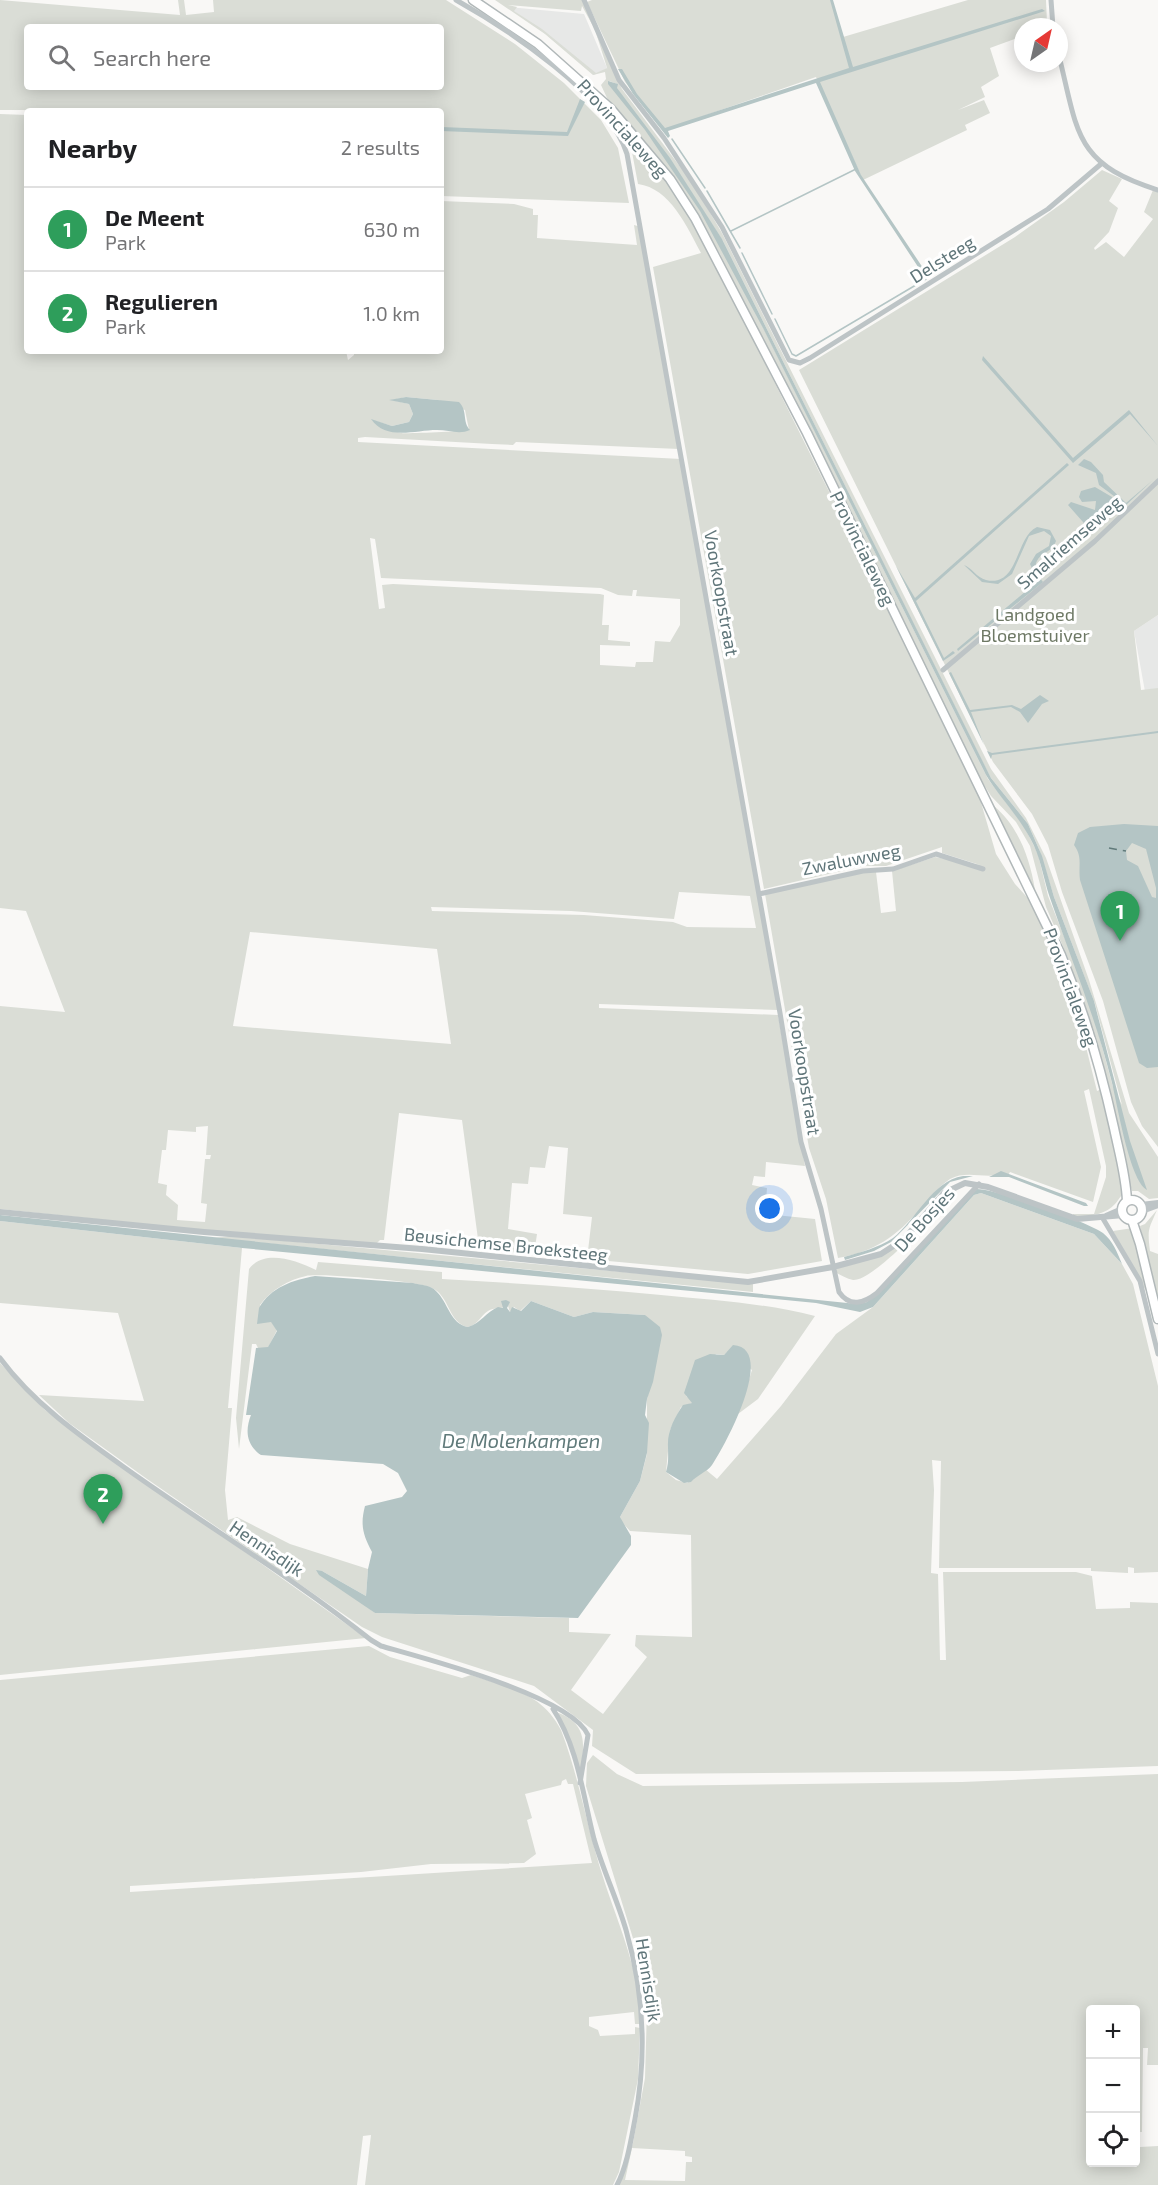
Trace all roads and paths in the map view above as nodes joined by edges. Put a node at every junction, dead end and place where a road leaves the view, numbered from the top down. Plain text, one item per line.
1 (456, 0) edge
2 (473, 0) edge
3 (584, 0) edge
4 (1051, 0) edge
5 (1052, 18) edge
6 (1063, 72) edge
7 (1101, 164) junction
8 (1158, 190) edge
9 (1158, 481) edge
10 (943, 670) dead end
11 (984, 869) dead end
12 (759, 894) junction
13 (979, 1184) junction
14 (1158, 1204) edge
15 (1132, 1210) junction
16 (0, 1212) edge
17 (1102, 1217) junction
18 (833, 1267) junction
19 (1158, 1319) edge
20 (1158, 1354) edge
21 (0, 1358) edge
22 (551, 1706) junction
23 (580, 1783) junction
24 (617, 2185) edge

1 - 12 street, Voorkoopstraat
2 - 15 highway, Provincialeweg
3 - 7 street, Delsteeg
4 - 5 street
6 - 7 street
7 - 8 street
9 - 10 street, Smalriemseweg
11 - 12 street, Zwaluwweg
12 - 18 street, Voorkoopstraat
13 - 17 street, De Bosjes
13 - 18 street, Beusichemse Broeksteeg
13 - 18 street, De Bosjes
14 - 15 street, De Bosjes
15 - 17 street, De Bosjes
15 - 19 highway, Provincialeweg
16 - 18 street, Beusichemse Broeksteeg
17 - 20 street
21 - 22 street, Hennisdijk
22 - 23 street, Hennisdijk
22 - 23 street, Hennisdijk
23 - 24 street, Hennisdijk

